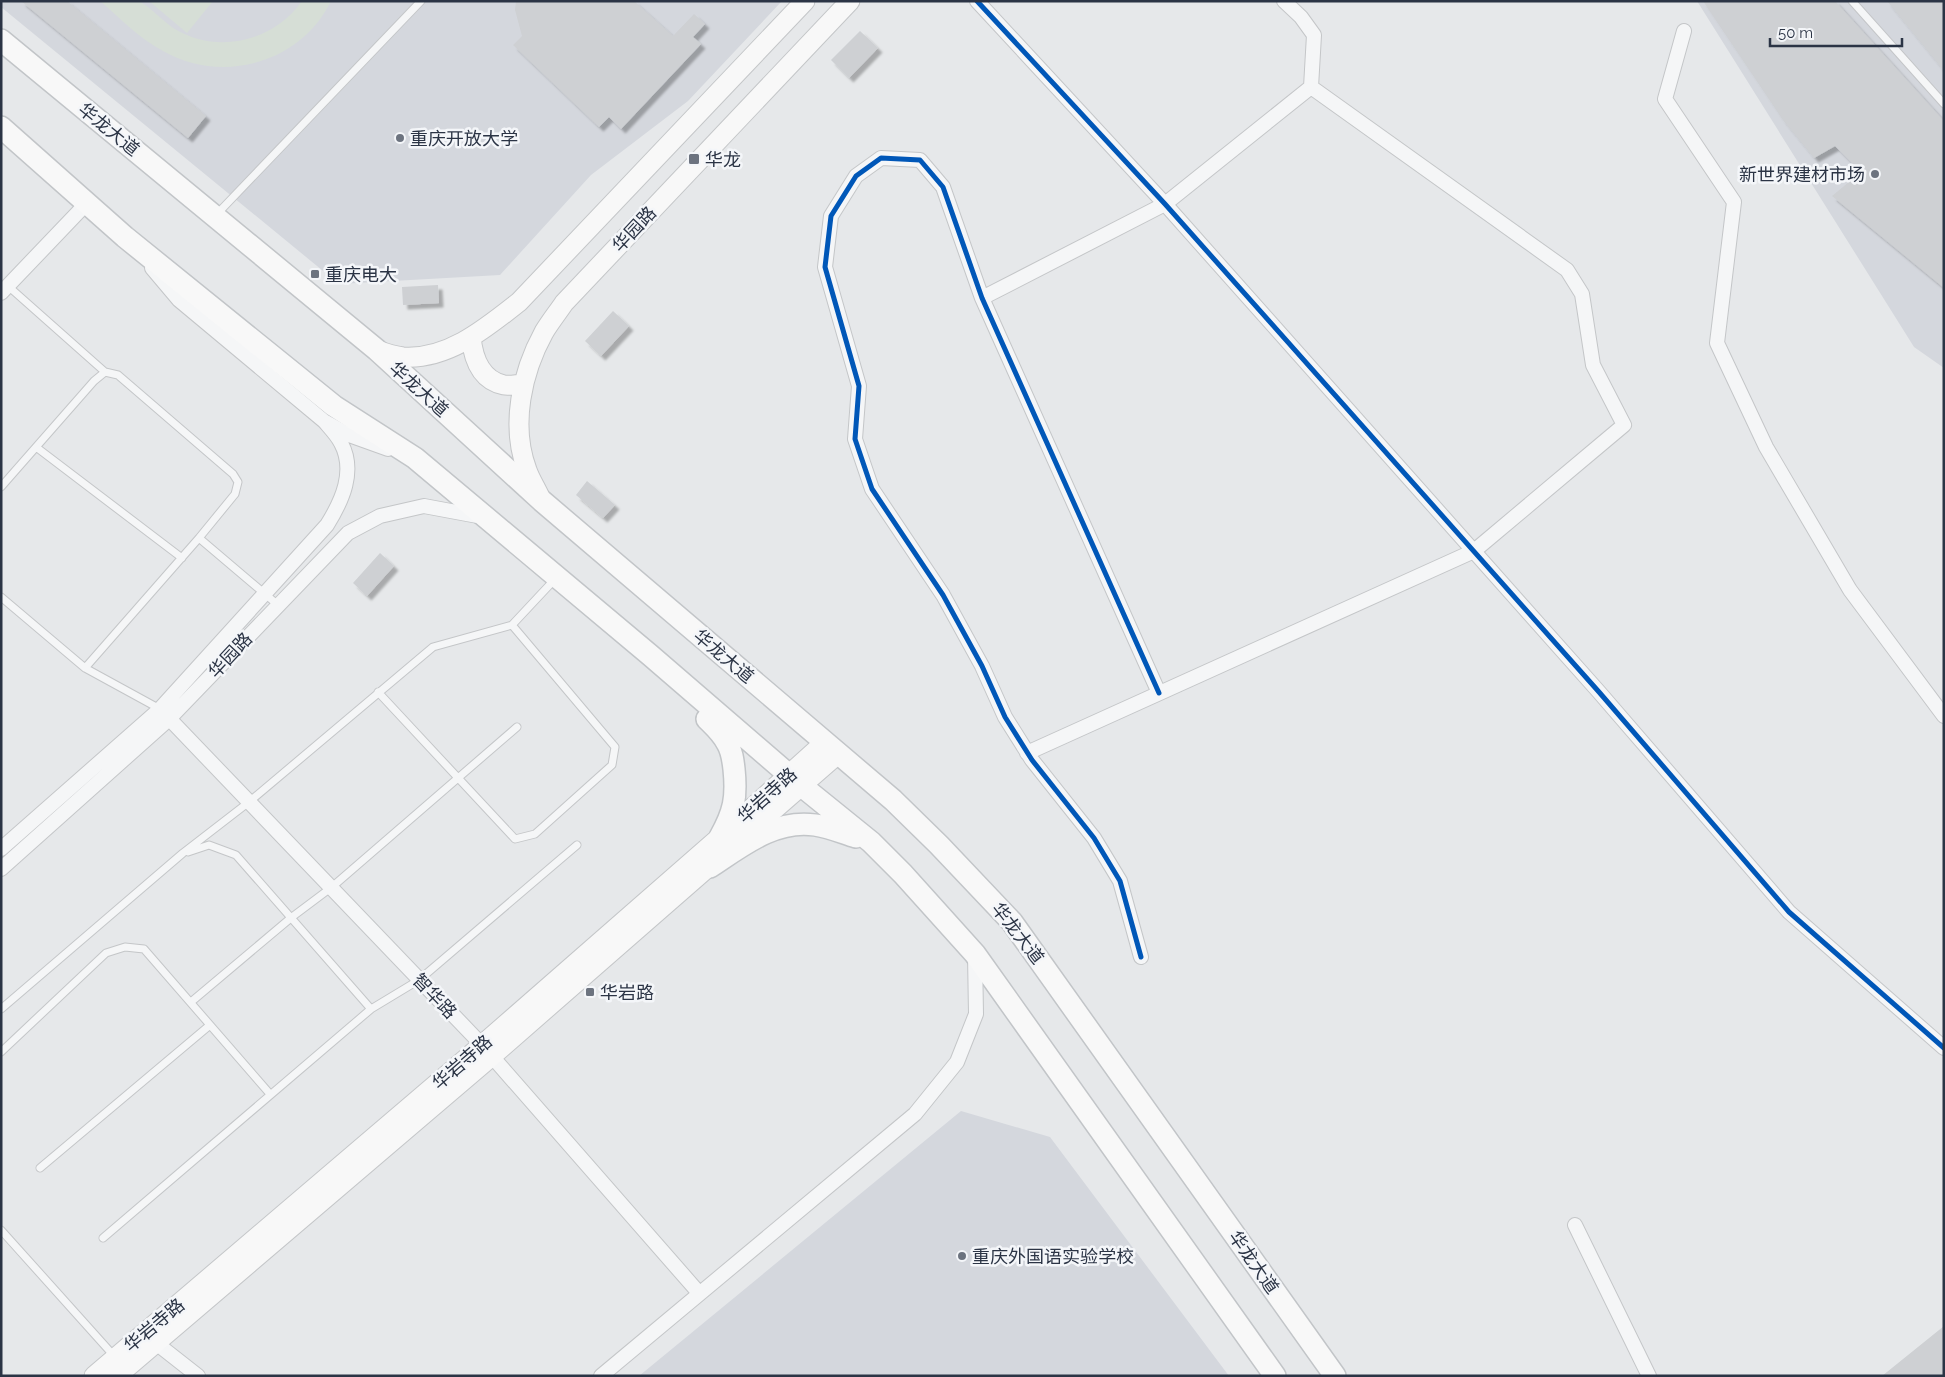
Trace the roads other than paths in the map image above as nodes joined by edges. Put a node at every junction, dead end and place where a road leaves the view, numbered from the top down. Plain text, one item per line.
1 (420, 1) edge
2 (804, 1) edge
3 (850, 1) edge
4 (977, 1) edge
5 (1284, 1) edge
6 (1852, 1) edge
7 (1684, 31) dead end
8 (1, 40) edge
9 (1311, 87) junction
10 (1944, 104) edge
11 (1, 127) edge
12 (86, 204) junction
13 (1165, 204) junction
14 (215, 216) junction
15 (125, 238) junction
16 (5, 289) edge
17 (982, 298) junction
18 (471, 337) junction
19 (377, 350) junction
20 (105, 372) junction
21 (524, 384) junction
22 (324, 421) junction
23 (36, 446) junction
24 (415, 458) junction
25 (1, 487) edge
26 (542, 501) junction
27 (486, 517) junction
28 (199, 538) junction
29 (1474, 551) junction
30 (182, 558) junction
31 (556, 577) junction
32 (265, 594) junction
33 (1, 597) edge
34 (278, 604) junction
35 (512, 625) junction
36 (650, 655) junction
37 (85, 668) junction
38 (378, 692) junction
39 (1159, 693) junction
40 (164, 714) junction
41 (1944, 716) edge
42 (517, 727) dead end
43 (832, 748) junction
44 (1028, 753) junction
45 (458, 777) junction
46 (796, 781) junction
47 (249, 802) junction
48 (720, 837) junction
49 (871, 842) junction
50 (576, 845) dead end
51 (1, 849) edge
52 (183, 853) junction
53 (710, 867) junction
54 (1, 869) edge
55 (332, 887) junction
56 (292, 917) junction
57 (975, 954) junction
58 (1141, 958) dead end
59 (419, 980) junction
60 (192, 1002) junction
61 (1, 1009) edge
62 (371, 1009) junction
63 (210, 1025) junction
64 (1944, 1048) edge
65 (487, 1051) junction
66 (1, 1052) edge
67 (270, 1094) junction
68 (40, 1168) dead end
69 (1575, 1225) dead end
70 (1, 1230) edge
71 (103, 1238) dead end
72 (699, 1293) junction
73 (156, 1343) junction
74 (116, 1367) edge
75 (94, 1376) edge
76 (198, 1376) edge
77 (601, 1376) edge
78 (1275, 1376) edge
79 (1335, 1376) edge
80 (1649, 1376) edge

1 - 14 lane
2 - 18 street, 华园路
3 - 21 street, 华园路
4 - 13 street
5 - 9 street
6 - 10 lane
7 - 41 street
8 - 14 main road, 华龙大道
9 - 13 street
9 - 29 street
11 - 12 main road
12 - 15 main road
12 - 16 street
13 - 17 street
13 - 29 street
14 - 19 main road, 华龙大道
15 - 22 street
15 - 24 main road
16 - 20 lane
17 - 39 street
17 - 44 street
18 - 19 street, 华园路
18 - 21 street
19 - 26 main road, 华龙大道
20 - 23 lane
20 - 28 lane
21 - 26 street, 华园路
22 - 24 street
22 - 32 street, 华园路
23 - 25 lane
23 - 30 lane
24 - 27 main road
26 - 43 main road, 华龙大道
27 - 31 main road
27 - 34 street, 华园路
28 - 30 lane
28 - 32 lane
29 - 39 street
29 - 64 street
30 - 37 lane
31 - 35 lane
31 - 36 main road
32 - 34 lane
32 - 40 street, 华园路
33 - 37 lane
34 - 40 street, 华园路
35 - 38 lane
35 - 45 lane
36 - 46 main road
36 - 48 main road
37 - 40 lane
38 - 45 lane
38 - 47 lane
39 - 44 street
40 - 47 street, 智华路
40 - 51 street, 华园路
40 - 54 street, 华园路
42 - 45 lane
43 - 46 street, 华岩寺路
43 - 79 main road, 华龙大道
44 - 58 street
45 - 55 lane
46 - 48 street, 华岩寺路
46 - 49 main road
46 - 53 street, 华岩寺路
47 - 52 lane
47 - 55 street, 智华路
48 - 65 street, 华岩寺路
49 - 53 main road
49 - 57 main road
50 - 59 lane
52 - 56 lane
52 - 61 lane
53 - 65 street, 华岩寺路
55 - 56 lane
55 - 59 street, 智华路
56 - 60 lane
56 - 62 lane
57 - 72 street
57 - 78 main road
59 - 62 lane
59 - 65 street, 智华路
60 - 63 lane
60 - 66 lane
62 - 67 lane
63 - 67 lane
63 - 68 lane
65 - 72 street, 智华路
65 - 73 street, 华岩寺路
65 - 74 street, 华岩寺路
67 - 71 lane
69 - 80 street
70 - 74 lane
72 - 77 street
73 - 74 street, 华岩寺路
73 - 76 street
74 - 75 street, 华岩寺路

